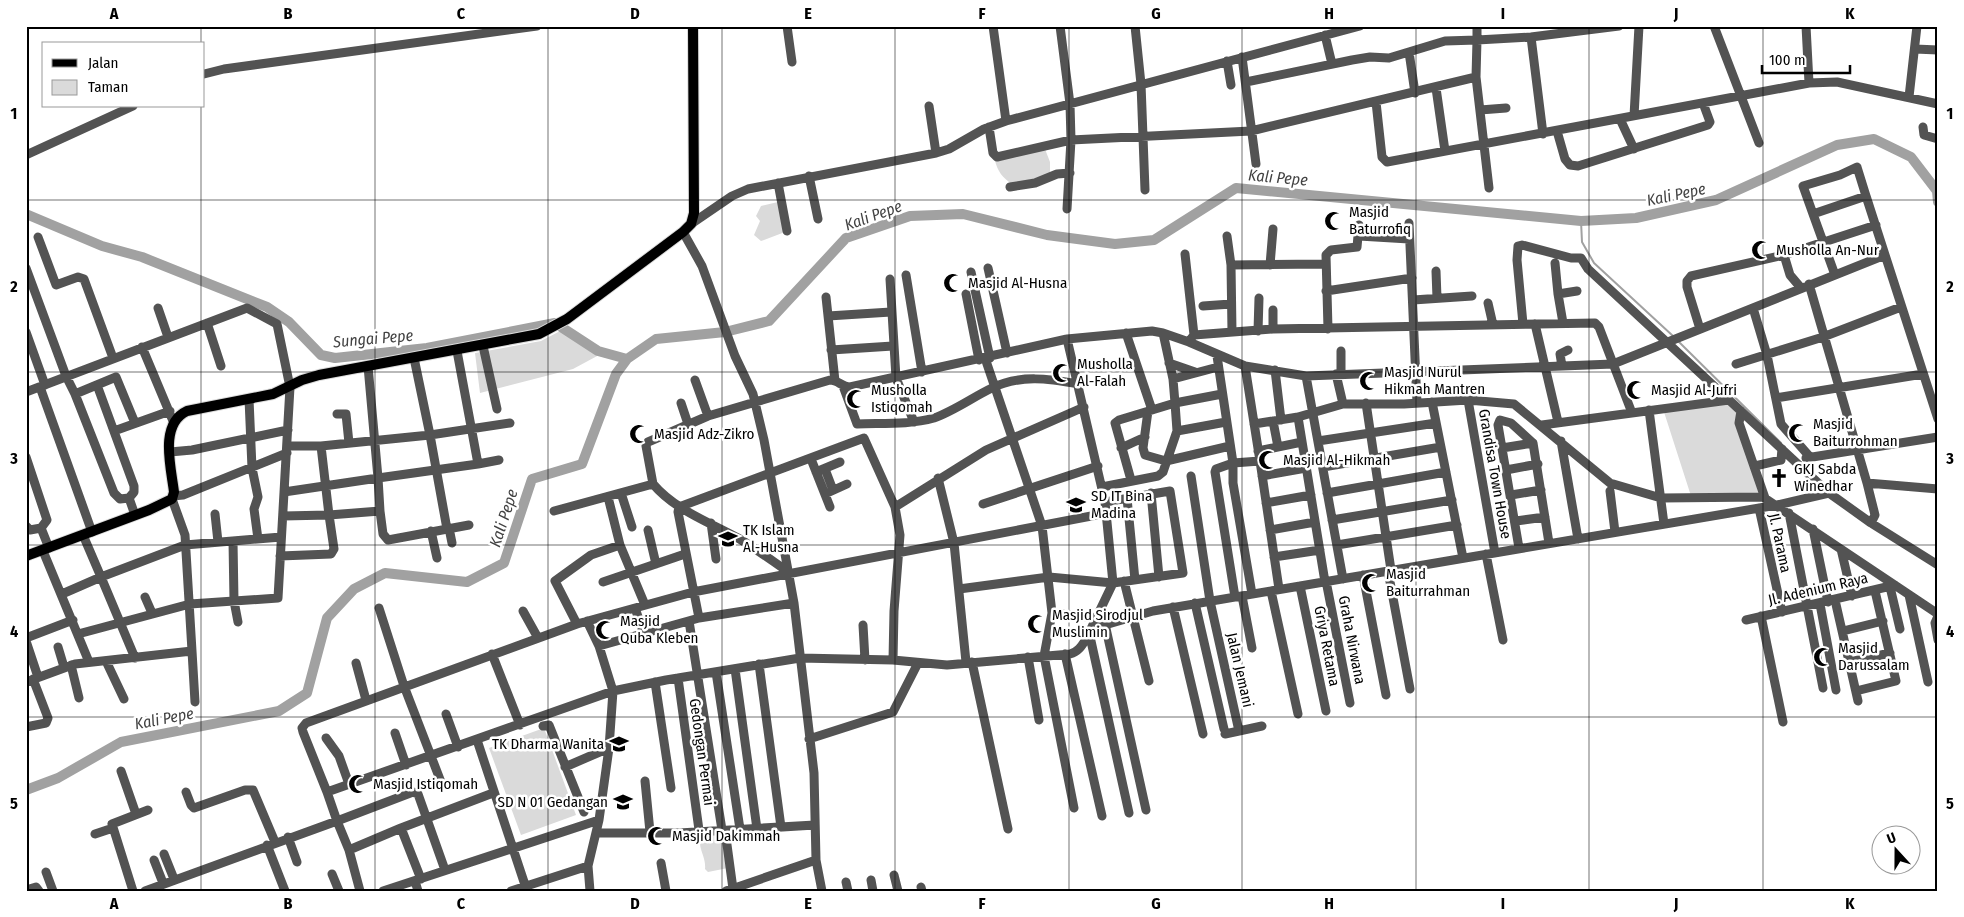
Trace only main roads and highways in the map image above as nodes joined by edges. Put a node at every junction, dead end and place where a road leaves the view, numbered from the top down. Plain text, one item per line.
1 (693, 26) edge
2 (26, 556) edge

1 - 2 main road

